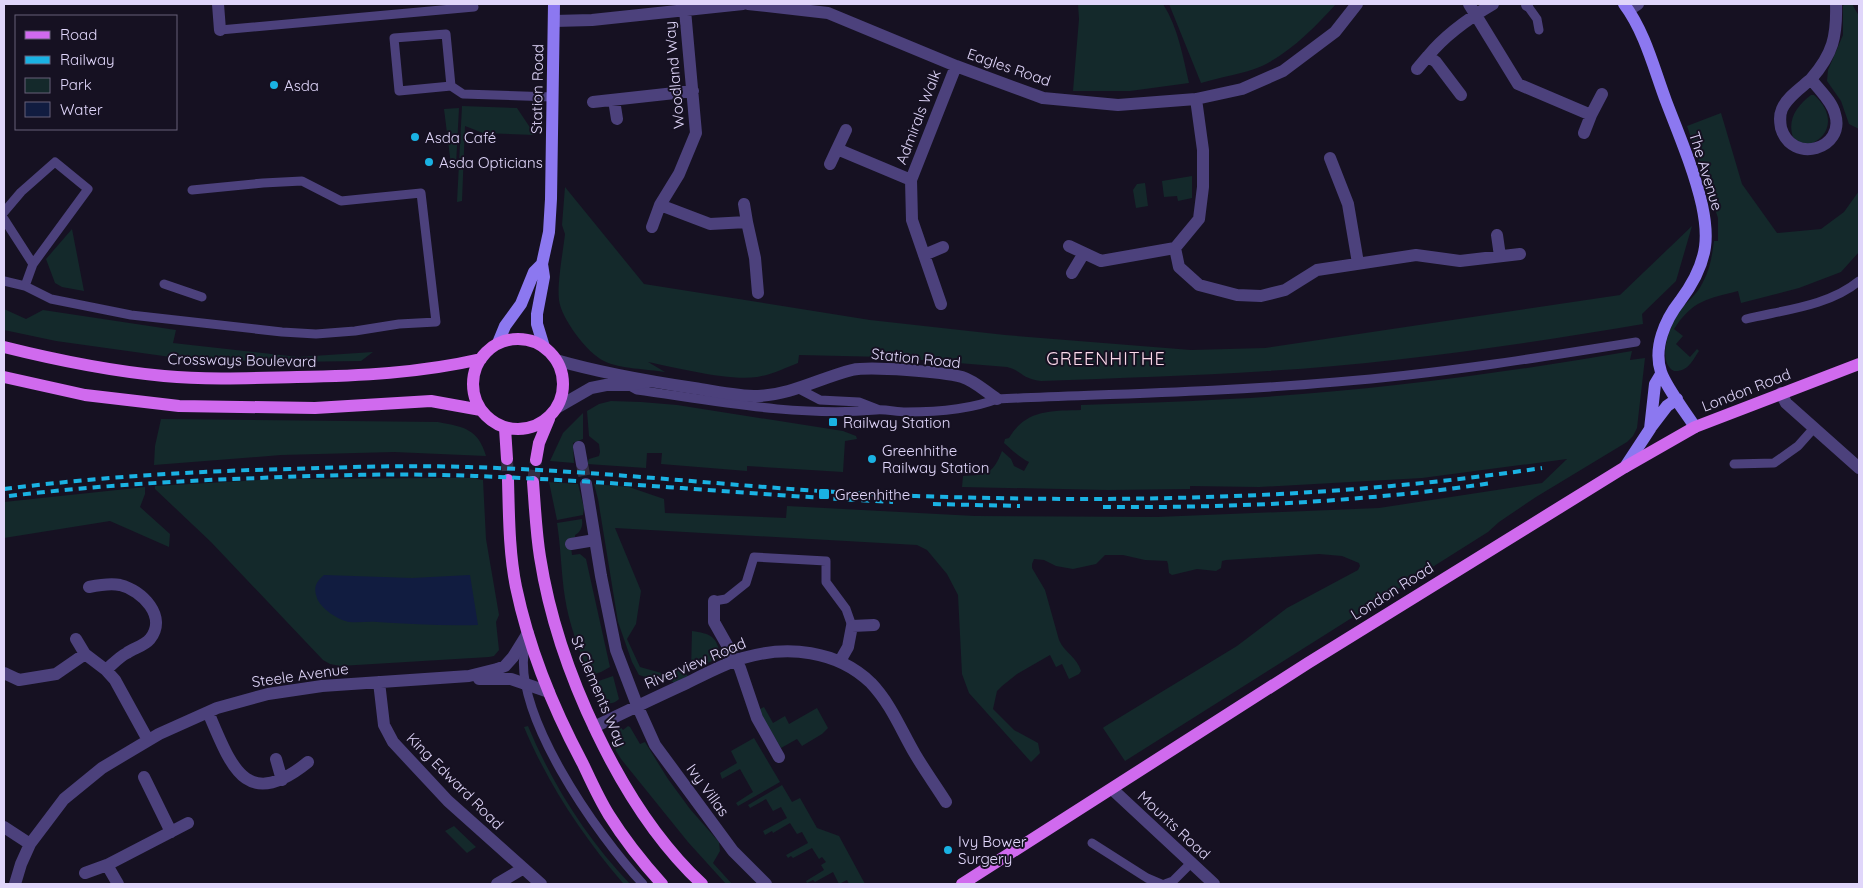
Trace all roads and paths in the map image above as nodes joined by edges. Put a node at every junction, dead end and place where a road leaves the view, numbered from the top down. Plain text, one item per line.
1 (218, 4) edge
2 (554, 4) edge
3 (743, 4) edge
4 (748, 4) edge
5 (1357, 4) edge
6 (1493, 4) edge
7 (1836, 4) edge
8 (1527, 5) edge
9 (1630, 6) edge
10 (474, 7) dead end
11 (829, 8) edge
12 (1472, 9) edge
13 (685, 10) junction
14 (554, 21) junction
15 (220, 30) joint
16 (1539, 30) dead end
17 (1428, 56) junction
18 (956, 66) junction
19 (1418, 69) dead end
20 (1811, 79) junction
21 (451, 86) junction
22 (693, 92) junction
23 (1602, 94) dead end
24 (1461, 95) dead end
25 (553, 97) junction
26 (1196, 99) junction
27 (614, 100) junction
28 (593, 102) dead end
29 (1591, 115) junction
30 (617, 119) dead end
31 (846, 130) dead end
32 (1584, 133) dead end
33 (837, 149) junction
34 (1330, 158) dead end
35 (830, 164) dead end
36 (911, 180) junction
37 (192, 190) dead end
38 (744, 204) dead end
39 (660, 205) junction
40 (4, 212) edge
41 (4, 218) edge
42 (747, 222) junction
43 (652, 227) dead end
44 (1498, 235) dead end
45 (1069, 246) dead end
46 (943, 247) dead end
47 (1175, 248) junction
48 (1084, 253) junction
49 (1520, 254) dead end
50 (924, 255) junction
51 (1500, 256) junction
52 (1358, 263) junction
53 (32, 264) junction
54 (542, 264) junction
55 (1072, 273) dead end
56 (4, 281) edge
57 (1859, 281) edge
58 (164, 284) dead end
59 (25, 286) junction
60 (758, 293) dead end
61 (202, 297) dead end
62 (941, 304) dead end
63 (1746, 319) dead end
64 (1636, 342) dead end
65 (498, 343) junction
66 (4, 347) edge
67 (544, 347) junction
68 (481, 359) junction
69 (556, 360) junction
70 (1859, 364) edge
71 (1661, 374) junction
72 (4, 376) edge
73 (647, 381) junction
74 (628, 385) junction
75 (799, 389) junction
76 (1780, 393) junction
77 (1677, 399) junction
78 (997, 400) junction
79 (558, 407) junction
80 (481, 410) junction
81 (877, 410) junction
82 (549, 419) junction
83 (1695, 427) junction
84 (505, 428) junction
85 (1814, 428) junction
86 (1650, 429) junction
87 (579, 447) dead end
88 (507, 459) tunnel mouth
89 (536, 460) tunnel mouth
90 (582, 464) tunnel mouth
91 (1734, 464) dead end
92 (1625, 467) junction
93 (1859, 467) edge
94 (508, 480) tunnel mouth
95 (533, 482) tunnel mouth
96 (586, 484) tunnel mouth
97 (595, 540) junction
98 (571, 544) dead end
99 (89, 587) dead end
100 (714, 601) joint
101 (874, 625) dead end
102 (852, 626) junction
103 (528, 633) junction
104 (76, 639) dead end
105 (85, 654) junction
106 (735, 661) junction
107 (840, 661) junction
108 (106, 670) junction
109 (4, 673) edge
110 (469, 676) junction
111 (379, 682) junction
112 (526, 683) junction
113 (549, 692) junction
114 (637, 706) junction
115 (208, 712) junction
116 (594, 727) junction
117 (148, 740) junction
118 (779, 757) dead end
119 (276, 759) dead end
120 (308, 762) dead end
121 (144, 777) dead end
122 (282, 780) junction
123 (1112, 789) junction
124 (946, 802) dead end
125 (188, 823) dead end
126 (4, 827) edge
127 (172, 832) junction
128 (1092, 842) dead end
129 (30, 844) junction
130 (1192, 864) junction
131 (108, 865) junction
132 (522, 868) junction
133 (85, 873) dead end
134 (15, 884) edge
135 (118, 884) edge
136 (497, 884) edge
137 (541, 884) edge
138 (644, 884) edge
139 (662, 884) edge
140 (702, 884) edge
141 (766, 884) edge
142 (962, 884) edge
143 (1161, 884) edge
144 (1165, 884) edge
145 (1214, 884) edge

1 - 15 street
2 - 14 main road, Station Road
3 - 13 street
4 - 11 street, Eagles Road
5 - 26 street, Eagles Road
6 - 12 street
7 - 20 street
8 - 16 lane
9 - 71 main road, The Avenue
10 - 15 lane
11 - 18 street, Eagles Road
12 - 17 street
12 - 29 street
13 - 14 street
13 - 22 street, Woodland Way
14 - 25 main road, Station Road
17 - 19 street
17 - 24 street
18 - 26 street, Eagles Road
18 - 36 street, Admirals Walk
20 - 20 street
21 - 21 lane
21 - 25 lane
22 - 27 street
22 - 39 street, Woodland Way
23 - 29 street
25 - 54 main road, Station Road
26 - 47 street
27 - 28 street
27 - 30 street
29 - 32 street
31 - 33 street
33 - 35 street
33 - 36 street, Admirals Walk
34 - 52 street
36 - 50 street, Admirals Walk
37 - 59 lane
38 - 42 street
39 - 42 street
39 - 43 street, Woodland Way
40 - 53 lane
41 - 53 lane
42 - 60 street
44 - 51 street
45 - 48 street
46 - 50 street
47 - 48 street
47 - 52 street
48 - 55 street
49 - 51 street
50 - 62 street, Admirals Walk
51 - 52 street
53 - 59 lane
54 - 65 main road, Station Road
54 - 67 main road, Station Road
56 - 59 lane
57 - 63 lane
58 - 61 lane
64 - 78 lane
65 - 67 main road
65 - 68 main road
66 - 68 main road, Crossways Boulevard
67 - 69 main road
68 - 80 main road
69 - 73 street, Station Road
69 - 79 main road
70 - 76 main road, London Road
71 - 77 main road, The Avenue
71 - 86 main road
72 - 80 main road
73 - 74 street, Station Road
73 - 75 street, Station Road
74 - 79 street, Station Road
74 - 81 lane, Station Road
75 - 78 street, Station Road
75 - 81 lane, Station Road
76 - 83 main road, London Road
76 - 85 street
77 - 83 main road, The Avenue
77 - 86 main road
78 - 81 lane, Station Road
79 - 82 main road
80 - 84 main road
82 - 84 main road
82 - 89 main road
83 - 92 main road, London Road
84 - 88 main road
85 - 91 lane
85 - 93 street
86 - 92 main road
87 - 90 street
92 - 123 main road, London Road
94 - 103 main road
95 - 116 main road, St Clements Way
96 - 97 street
97 - 98 street
97 - 114 street
99 - 108 street
100 - 102 lane
100 - 106 street
101 - 102 street
102 - 107 street
103 - 110 street, Steele Avenue
103 - 112 lane
103 - 113 main road
104 - 105 street
105 - 108 street
105 - 109 street
106 - 107 street, Riverview Road
106 - 114 street, Riverview Road
106 - 118 street
107 - 124 street, Riverview Road
108 - 117 street
110 - 111 street, Steele Avenue
110 - 112 street
111 - 115 street, Steele Avenue
111 - 132 street, King Edward Road
112 - 113 street
112 - 138 lane
113 - 139 main road
114 - 116 street, Riverview Road
114 - 141 street, Ivy Villas
115 - 117 street, Steele Avenue
115 - 122 street
116 - 140 main road, St Clements Way
117 - 129 street, Steele Avenue
119 - 122 street
120 - 122 street
121 - 127 street
123 - 130 street, Mounts Road
123 - 142 main road, London Road
125 - 127 street
126 - 129 street
127 - 131 street
128 - 143 lane
129 - 134 street, Steele Avenue
130 - 144 lane
130 - 145 street, Mounts Road
131 - 133 street
131 - 135 street
132 - 136 street
132 - 137 street, King Edward Road

